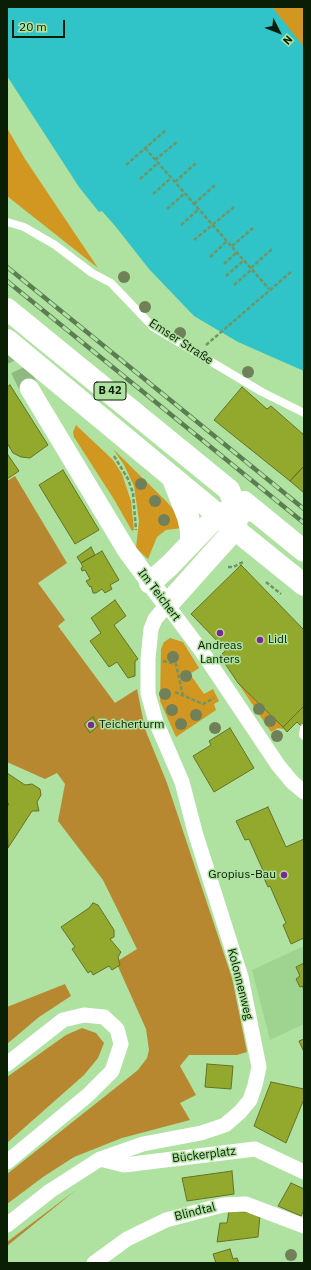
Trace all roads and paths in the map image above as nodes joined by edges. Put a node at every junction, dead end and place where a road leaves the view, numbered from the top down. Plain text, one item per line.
1 (166, 130) dead end
2 (177, 142) dead end
3 (145, 148) junction
4 (156, 162) junction
5 (196, 163) dead end
6 (126, 165) dead end
7 (140, 178) dead end
8 (171, 178) junction
9 (175, 182) junction
10 (215, 185) dead end
11 (185, 193) junction
12 (153, 194) dead end
13 (194, 204) junction
14 (234, 207) dead end
15 (167, 209) dead end
16 (199, 209) junction
17 (7, 222) edge
18 (181, 225) dead end
19 (212, 225) junction
20 (253, 228) dead end
21 (194, 240) dead end
22 (227, 241) junction
23 (232, 246) junction
24 (272, 249) dead end
25 (237, 252) junction
26 (210, 257) dead end
27 (244, 260) junction
28 (224, 264) dead end
29 (252, 269) junction
30 (291, 272) dead end
31 (226, 276) dead end
32 (234, 285) dead end
33 (269, 289) junction
34 (7, 309) edge
35 (7, 340) edge
36 (196, 354) junction
37 (29, 388) tunnel mouth
38 (304, 413) edge
39 (109, 450) dead end
40 (173, 478) junction
41 (235, 511) junction
42 (191, 543) junction
43 (127, 550) junction
44 (304, 551) edge
45 (241, 561) dead end
46 (223, 567) dead end
47 (150, 583) junction
48 (304, 585) edge
49 (167, 605) junction
50 (148, 659) junction
51 (227, 691) junction
52 (175, 692) dead end
53 (183, 696) junction
54 (304, 728) edge
55 (304, 736) edge
56 (304, 792) edge
57 (7, 1064) edge
58 (100, 1159) junction
59 (7, 1162) edge
60 (304, 1172) edge
61 (7, 1225) edge
62 (304, 1226) edge
63 (94, 1263) edge

1 - 3 path
2 - 4 path
3 - 4 path
3 - 6 path
4 - 7 path
4 - 8 path
5 - 9 path
8 - 9 path
8 - 12 path
9 - 11 path
10 - 13 path
11 - 13 path
11 - 15 path
13 - 16 path
14 - 19 path
16 - 18 path
16 - 19 path
17 - 36 lane, Emser Straße
19 - 21 path
19 - 22 path
20 - 23 path
22 - 23 path
22 - 26 path
23 - 25 path
24 - 29 path
25 - 27 path
25 - 28 path
27 - 29 path
27 - 31 path
29 - 32 path
29 - 33 path
30 - 33 path
33 - 36 path
34 - 41 main road, B 42
35 - 40 main road, B 42
36 - 38 lane, Emser Straße
37 - 43 street, Im Teichert
39 - 43 path
40 - 41 main road, B 42
40 - 42 main road, B 42
41 - 42 main road
41 - 44 main road, B 42
41 - 48 main road, B 42
41 - 49 main road
42 - 47 main road
43 - 47 street, Im Teichert
45 - 46 path
47 - 49 street, Im Teichert
49 - 50 street, Kolonnenweg
49 - 51 street, Im Teichert
50 - 53 path
50 - 58 street, Kolonnenweg
51 - 53 path
51 - 56 street, Im Teichert
52 - 53 path
54 - 55 lane
57 - 59 street
58 - 60 street, Bückerplatz
58 - 61 street, Kolonnenweg
62 - 63 street, Blindtal

